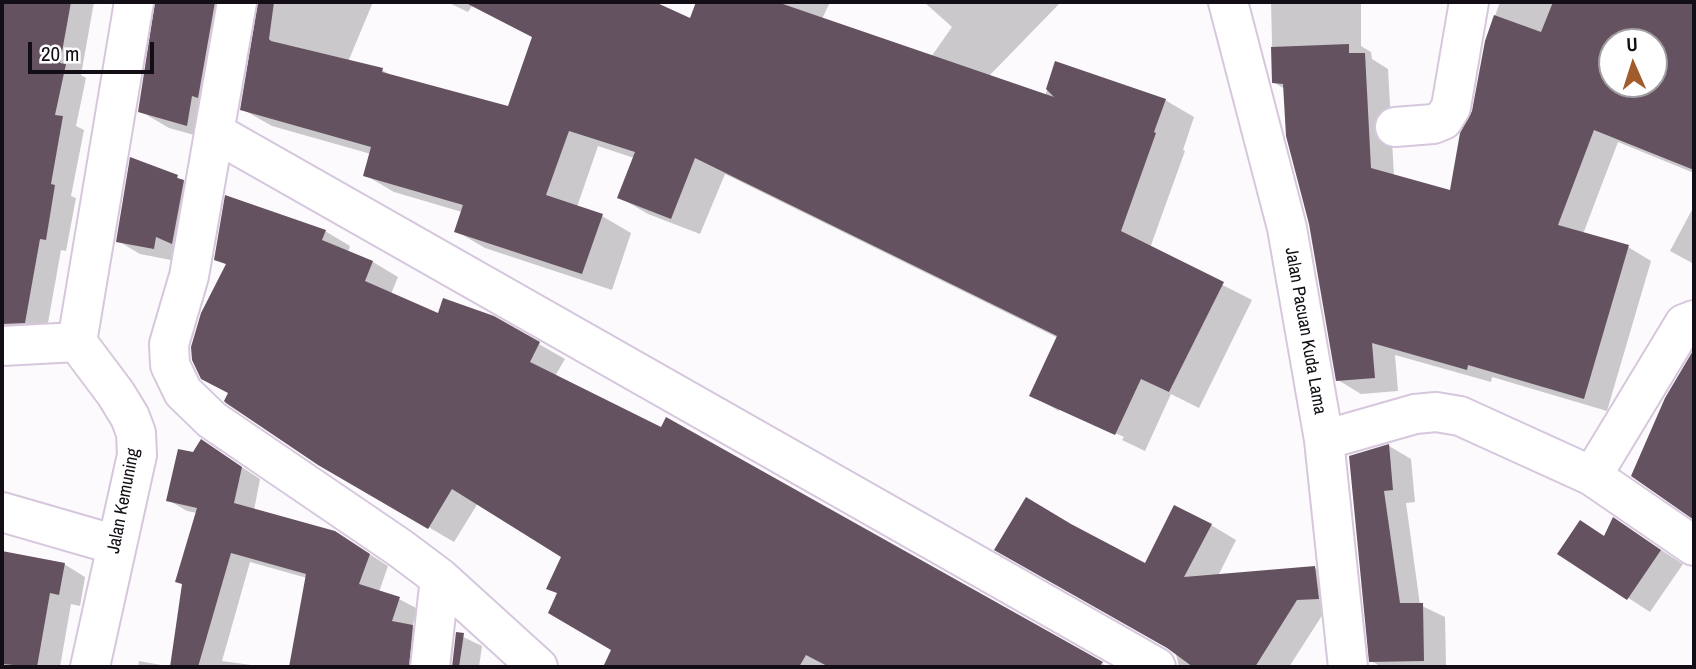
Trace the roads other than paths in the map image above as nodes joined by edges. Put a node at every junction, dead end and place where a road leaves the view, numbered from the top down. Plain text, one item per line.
1 (134, 2) edge
2 (237, 2) edge
3 (1228, 2) edge
4 (1469, 2) edge
5 (1395, 127) dead end
6 (214, 132) junction
7 (1694, 320) edge
8 (77, 342) junction
9 (2, 346) edge
10 (1324, 440) junction
11 (1592, 477) junction
12 (2, 512) edge
13 (116, 545) junction
14 (1694, 546) edge
15 (440, 578) junction
16 (90, 667) edge
17 (430, 667) edge
18 (538, 667) edge
19 (1156, 667) edge
20 (1348, 667) edge

1 - 8 street
2 - 6 street
3 - 10 street, Jalan Pacuan Kuda Lama
4 - 5 street
6 - 15 street
6 - 19 street
7 - 11 street
8 - 9 street
8 - 13 street, Jalan Kemuning
10 - 11 street
10 - 20 street, Jalan Pacuan Kuda Lama
11 - 14 street
12 - 13 street
13 - 16 street, Jalan Kemuning
15 - 17 street
15 - 18 street

